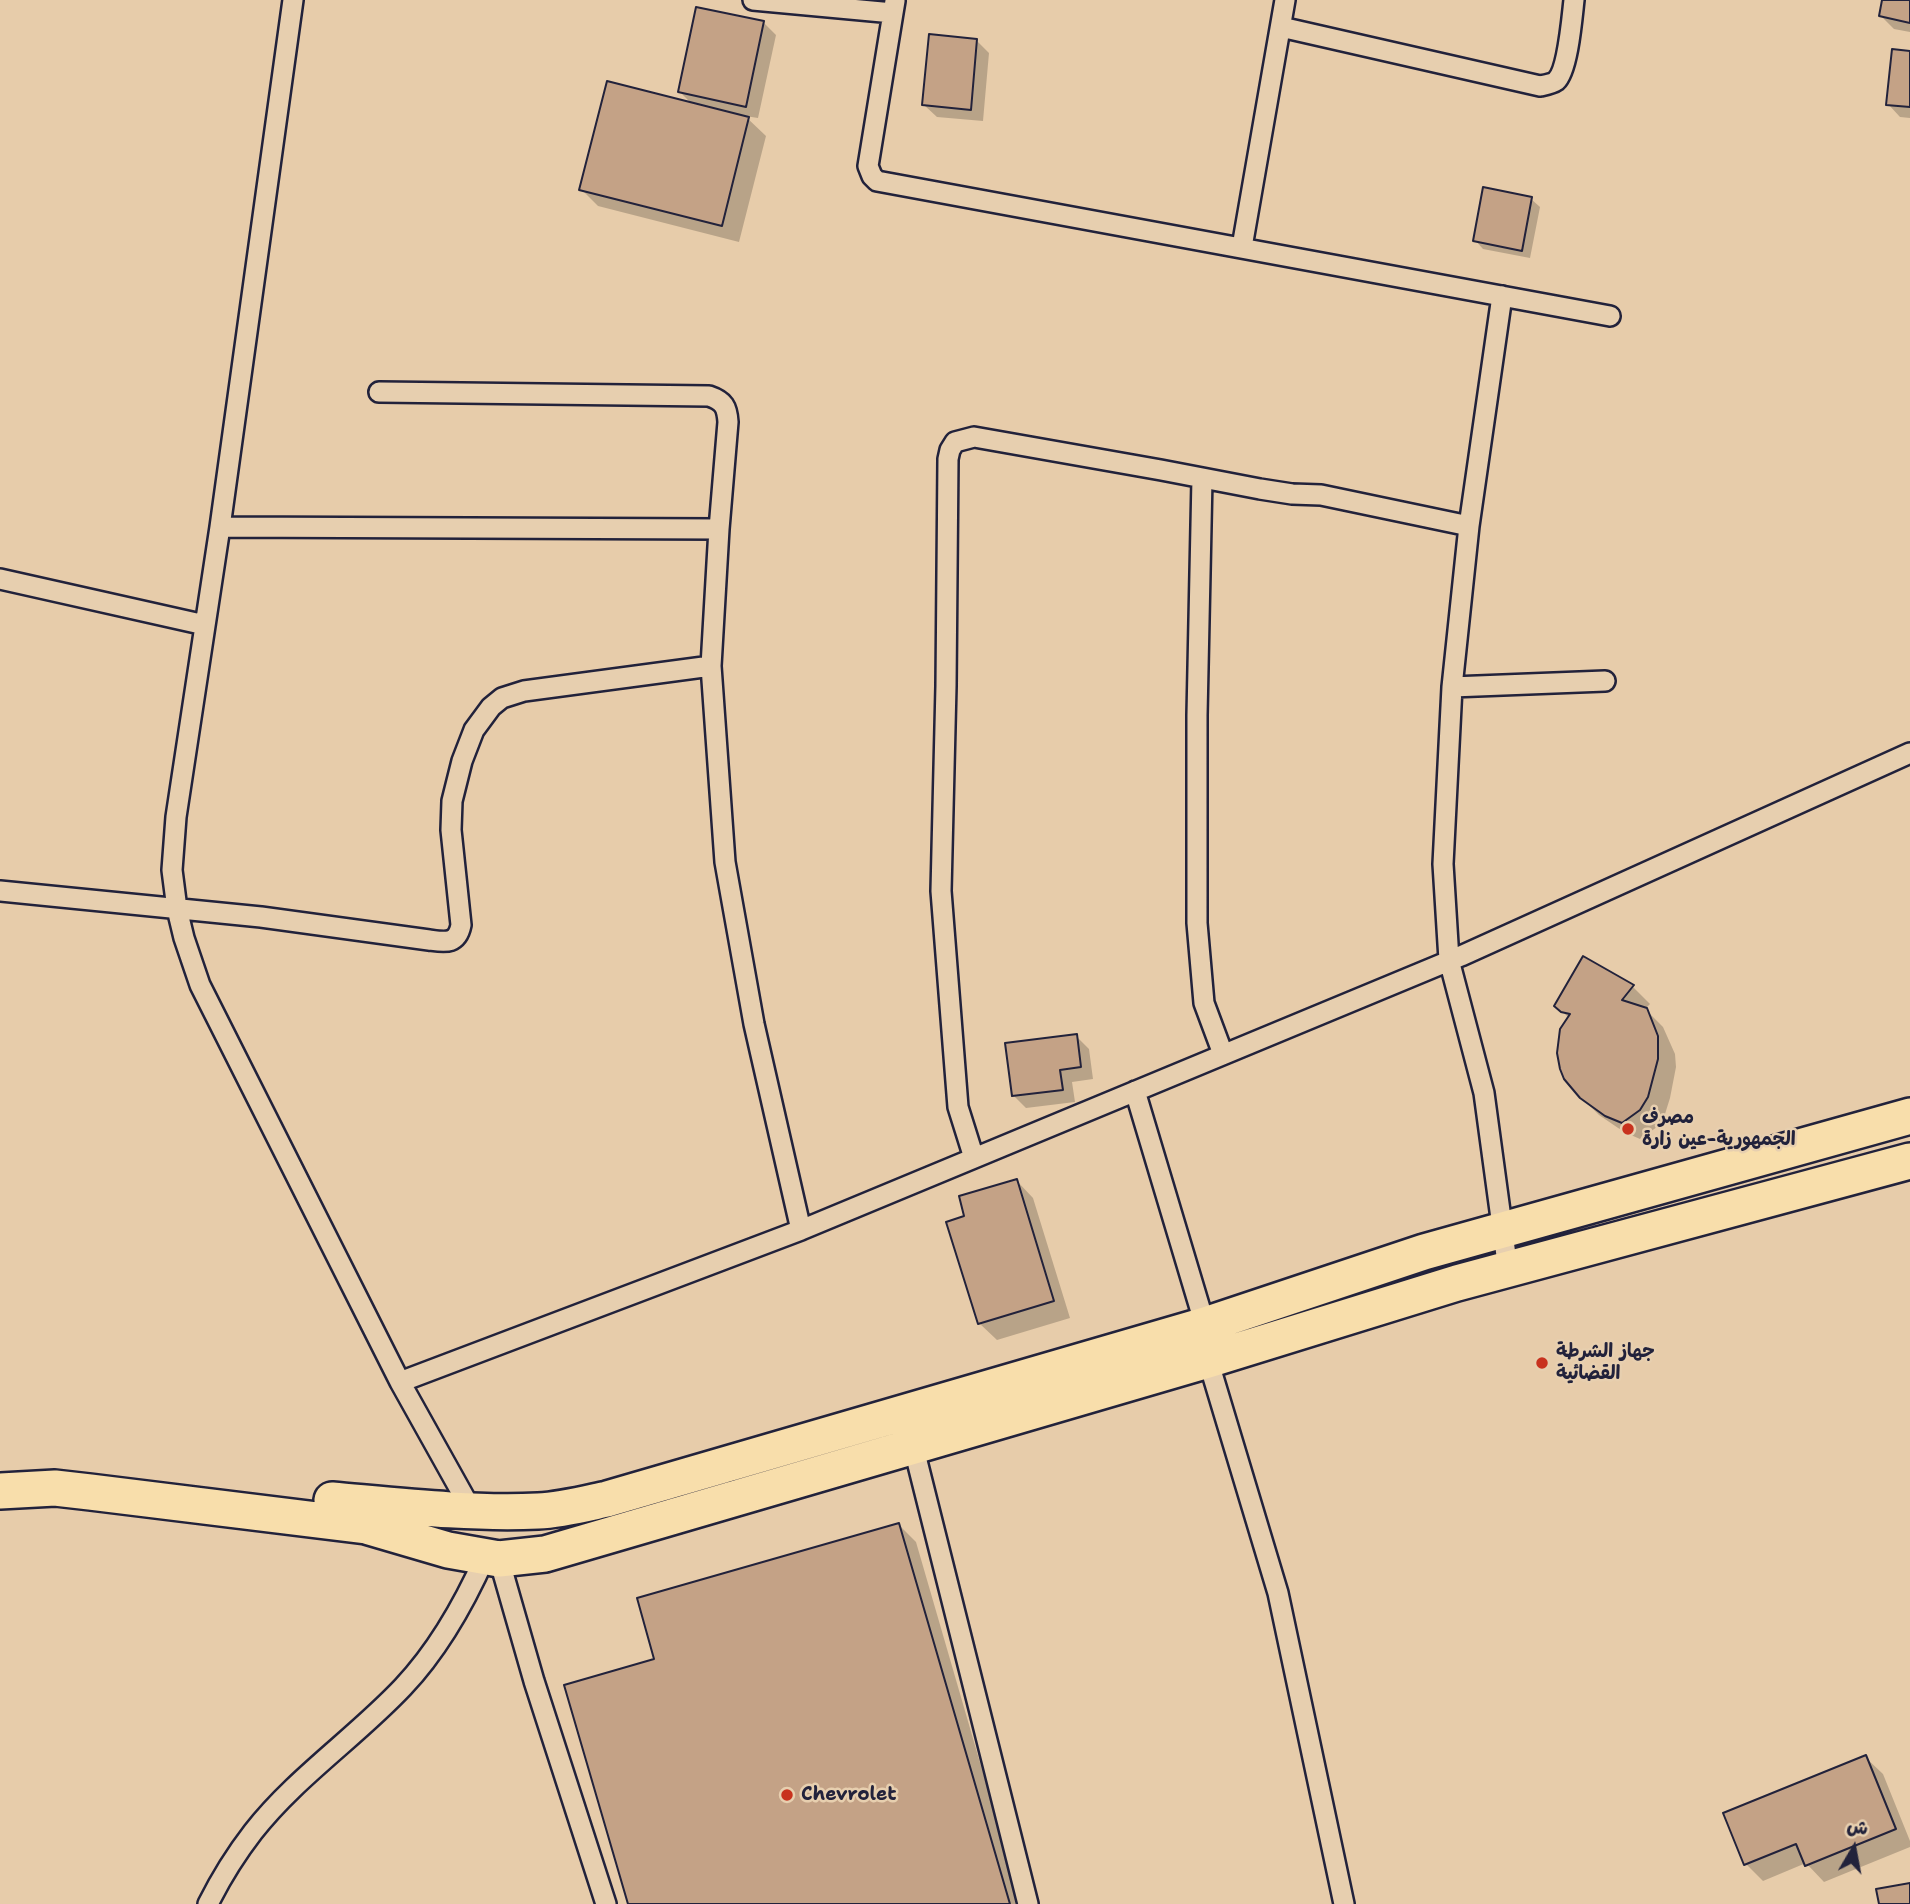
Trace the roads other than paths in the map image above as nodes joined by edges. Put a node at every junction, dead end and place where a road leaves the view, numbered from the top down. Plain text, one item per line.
1 (293, 0) edge
2 (752, 0) edge
3 (1285, 0) edge
4 (1574, 0) edge
5 (894, 6) edge
6 (1281, 27) junction
7 (1242, 247) junction
8 (1502, 296) junction
9 (1610, 316) dead end
10 (379, 392) dead end
11 (1202, 478) junction
12 (1469, 526) junction
13 (220, 527) junction
14 (719, 529) junction
15 (0, 579) edge
16 (205, 625) junction
17 (711, 666) junction
18 (1605, 681) dead end
19 (1452, 687) junction
20 (1910, 753) edge
21 (0, 891) edge
22 (177, 909) junction
23 (1449, 960) junction
24 (1223, 1054) junction
25 (1135, 1091) junction
26 (1910, 1116) edge
27 (974, 1158) junction
28 (1910, 1161) edge
29 (1501, 1229) junction
30 (801, 1230) junction
31 (1508, 1270) junction
32 (1205, 1325) junction
33 (1208, 1360) junction
34 (400, 1382) junction
35 (913, 1445) junction
36 (0, 1472) edge
37 (0, 1491) edge
38 (472, 1511) junction
39 (492, 1558) junction
40 (208, 1904) edge
41 (606, 1904) edge
42 (1028, 1904) edge
43 (1344, 1904) edge

1 - 13 street
2 - 5 street
3 - 6 street
4 - 6 street
5 - 7 street
6 - 7 street
7 - 8 street
8 - 9 street
8 - 12 street
10 - 14 street
11 - 12 street
11 - 24 street
11 - 27 street
12 - 19 street
13 - 14 street
13 - 16 street
14 - 17 street
15 - 16 street
16 - 22 street
17 - 22 street
17 - 30 street
18 - 19 street
19 - 23 street
20 - 23 street
21 - 22 street
22 - 34 street
23 - 24 street
23 - 29 street
24 - 25 street
25 - 27 street
25 - 32 street
26 - 29 highway
27 - 30 street
28 - 31 highway
29 - 31 street
29 - 32 highway
30 - 34 street
31 - 33 highway
32 - 38 highway
33 - 35 highway
33 - 43 street
34 - 38 street
35 - 39 highway
35 - 42 street
36 - 38 highway
37 - 39 highway
39 - 40 street
39 - 41 street

